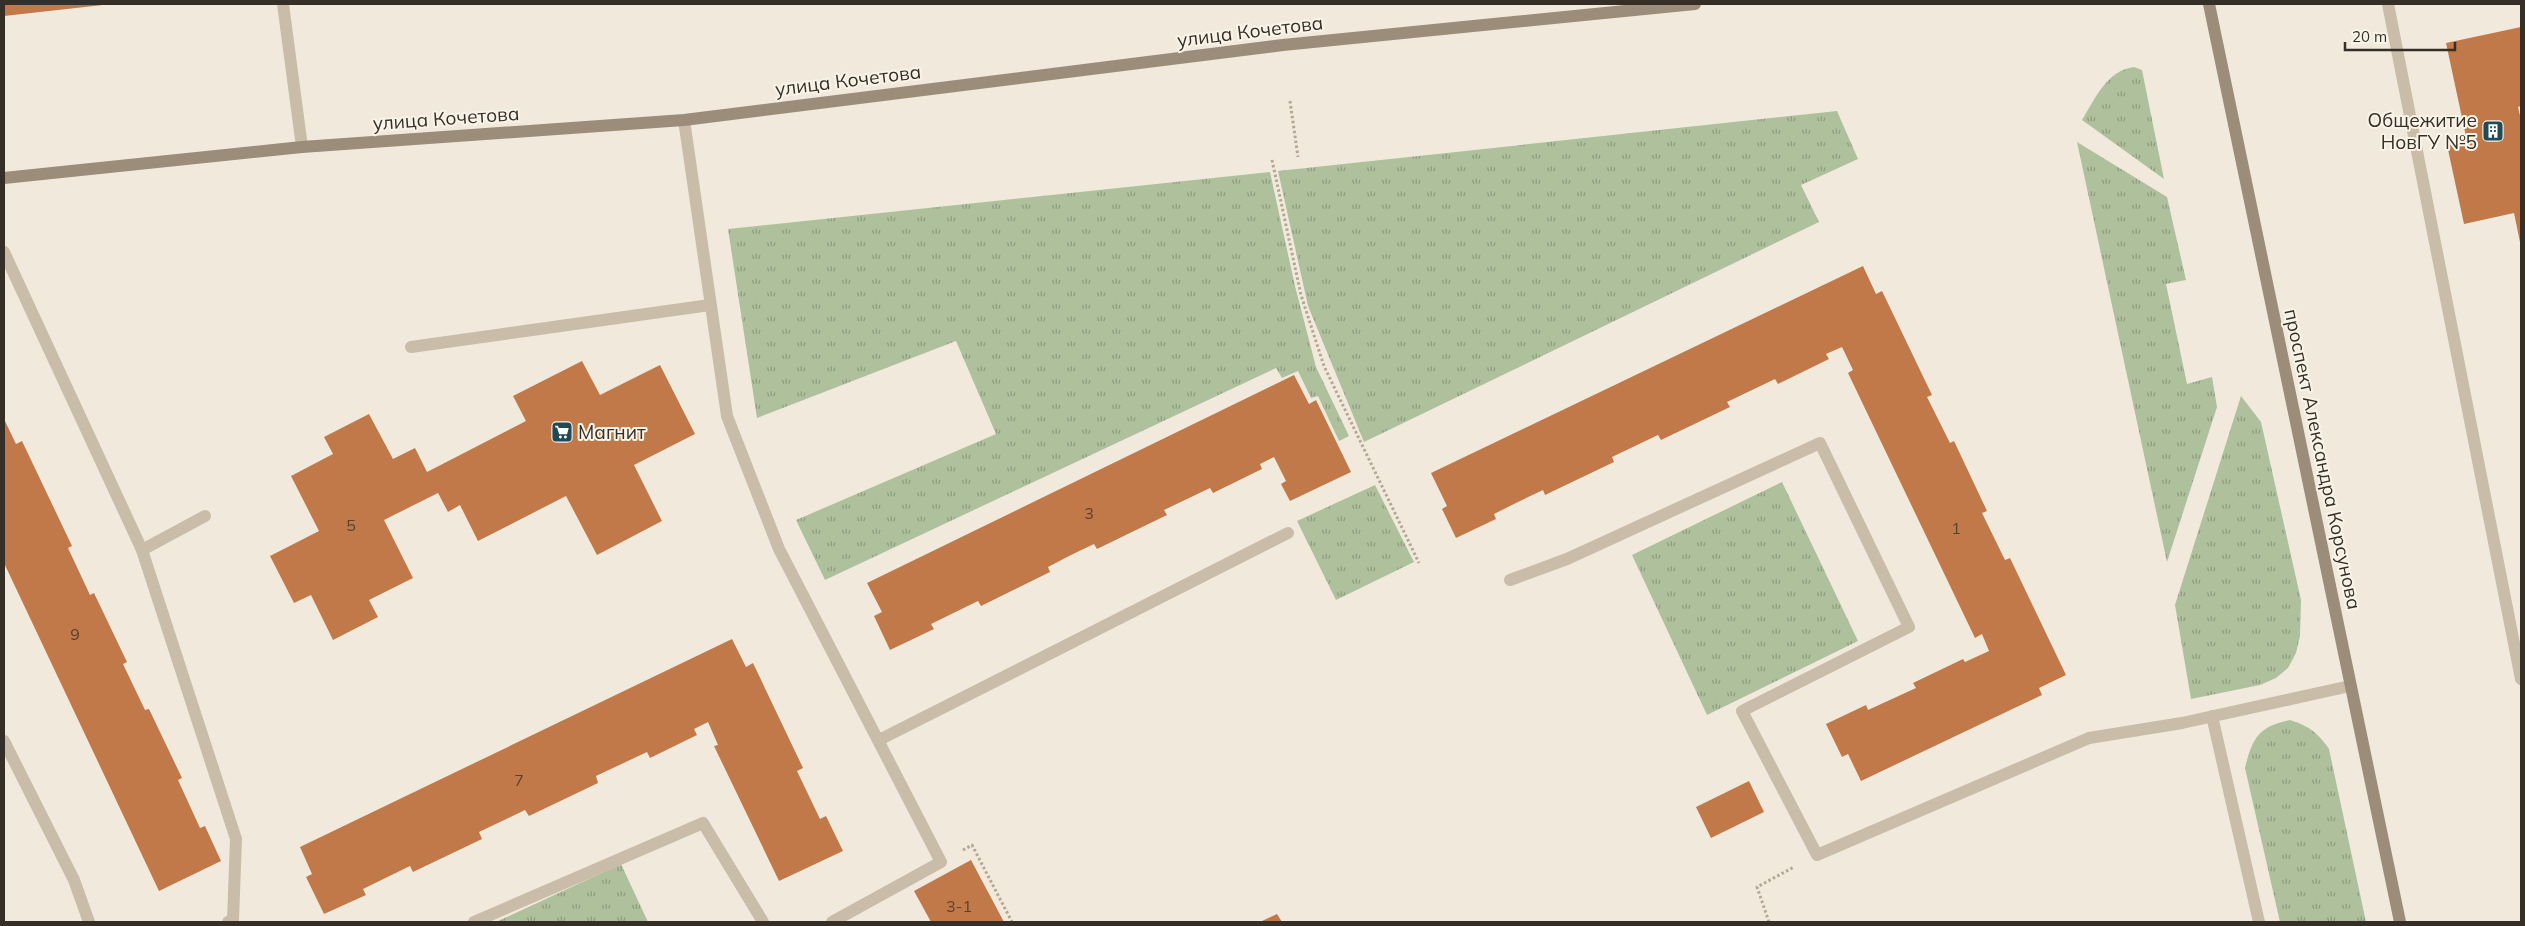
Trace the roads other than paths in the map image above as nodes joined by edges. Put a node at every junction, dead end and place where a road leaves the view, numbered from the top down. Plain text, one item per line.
1 (283, 4) edge
2 (1696, 4) edge
3 (2209, 4) edge
4 (2388, 4) edge
5 (684, 120) junction
6 (302, 147) junction
7 (4, 178) edge
8 (4, 252) edge
9 (710, 305) junction
10 (411, 347) dead end
11 (205, 516) dead end
12 (1288, 533) dead end
13 (142, 550) junction
14 (1510, 580) dead end
15 (2521, 679) edge
16 (2350, 686) junction
17 (2212, 716) junction
18 (879, 740) junction
19 (4, 741) edge
20 (89, 922) edge
21 (228, 922) edge
22 (474, 922) edge
23 (763, 922) edge
24 (832, 922) edge
25 (2259, 922) edge
26 (2400, 922) edge

1 - 6 lane
2 - 5 main road, улица Кочетова
3 - 16 main road, проспект Александра Корсунова
4 - 15 lane
5 - 6 main road, улица Кочетова
5 - 9 lane
6 - 7 main road, улица Кочетова
8 - 13 lane
9 - 10 lane
9 - 18 lane
11 - 13 lane
12 - 18 lane
13 - 21 lane
14 - 17 lane
16 - 17 lane
16 - 26 main road, проспект Александра Корсунова
17 - 25 lane
18 - 24 lane
19 - 20 lane
22 - 23 lane

